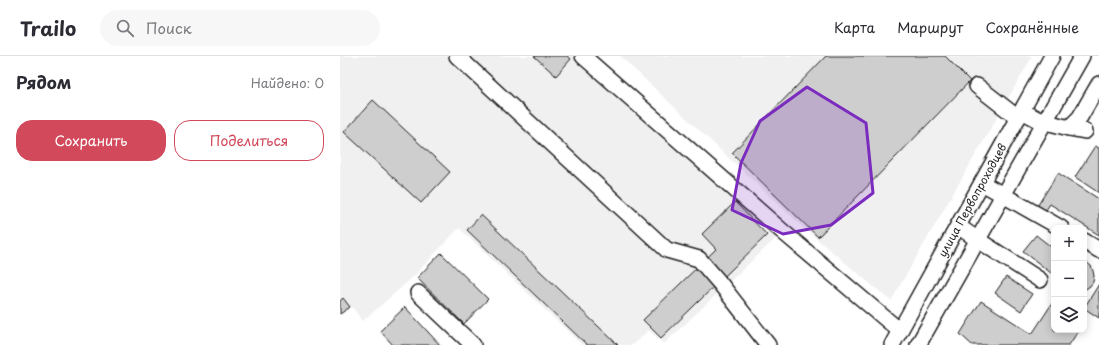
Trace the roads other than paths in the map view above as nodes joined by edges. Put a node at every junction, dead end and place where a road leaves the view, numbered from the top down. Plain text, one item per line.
1 (458, 56) edge
2 (583, 56) edge
3 (1052, 56) edge
4 (1082, 56) edge
5 (1099, 84) edge
6 (977, 86) dead end
7 (1020, 115) junction
8 (1045, 121) junction
9 (1069, 128) junction
10 (1085, 132) dead end
11 (982, 182) junction
12 (1003, 194) junction
13 (1056, 225) edge
14 (958, 226) junction
15 (978, 240) junction
16 (1087, 243) edge
17 (1099, 250) edge
18 (1040, 280) dead end
19 (418, 293) dead end
20 (900, 331) junction
21 (473, 345) edge
22 (768, 345) edge
23 (892, 345) edge
24 (918, 345) edge

1 - 22 street
2 - 20 street
3 - 7 street, улица Первопроходцев
4 - 8 street
5 - 9 street
6 - 7 street
7 - 8 street
7 - 11 street, улица Первопроходцев
8 - 9 street
8 - 12 street
9 - 10 street
11 - 12 street
11 - 14 street, улица Первопроходцев
12 - 13 street
12 - 15 street
14 - 15 street
14 - 20 street, улица Первопроходцев
15 - 18 street
15 - 24 street
16 - 17 street
19 - 21 street
20 - 23 street, улица Первопроходцев

